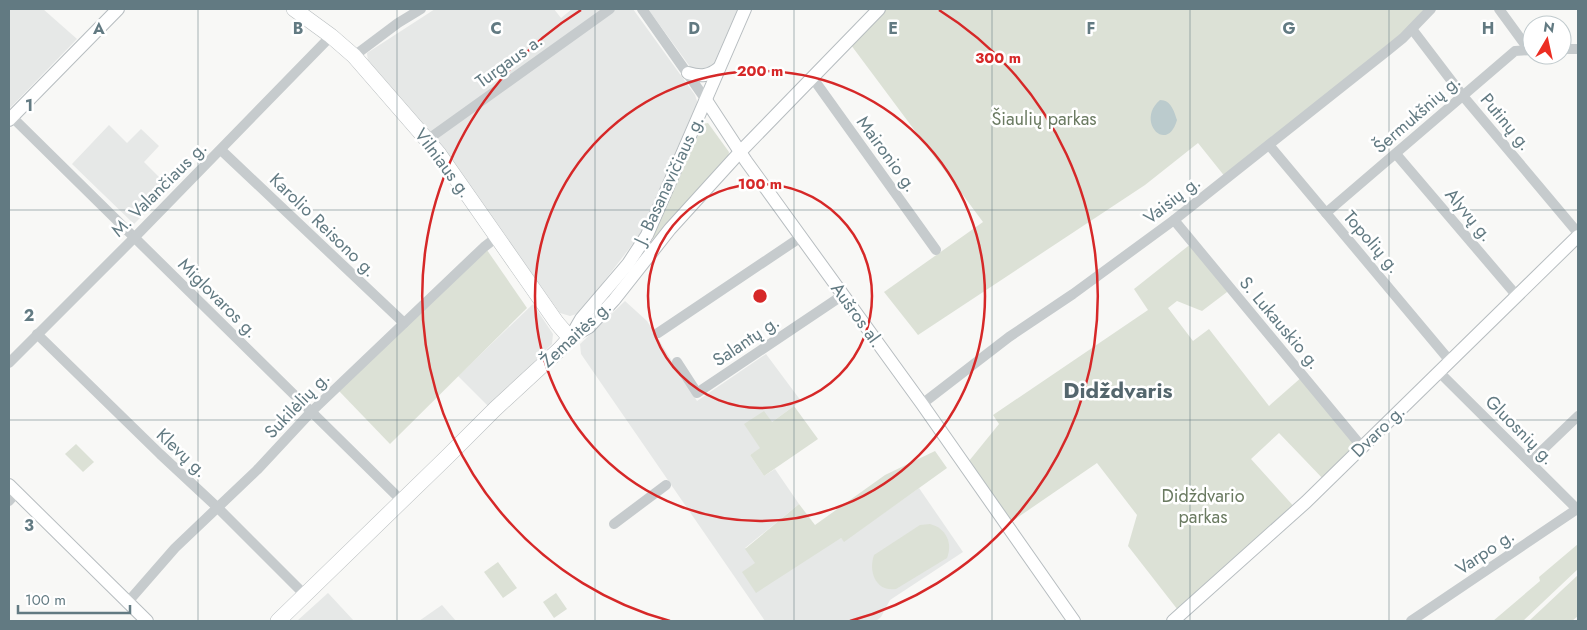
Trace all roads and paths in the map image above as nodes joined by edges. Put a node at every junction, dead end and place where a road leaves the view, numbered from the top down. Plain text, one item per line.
1 (118, 9) edge
2 (294, 9) edge
3 (421, 9) edge
4 (610, 9) edge
5 (642, 9) edge
6 (745, 9) edge
7 (879, 9) edge
8 (1431, 9) edge
9 (1499, 9) edge
10 (1412, 29) junction
11 (331, 36) junction
12 (1522, 39) edge
13 (1522, 51) edge
14 (354, 56) junction
15 (719, 68) junction
16 (688, 73) junction
17 (812, 77) junction
18 (1463, 96) junction
19 (706, 100) junction
20 (10, 118) edge
21 (428, 140) junction
22 (1269, 145) junction
23 (220, 150) junction
24 (740, 152) junction
25 (1396, 154) junction
26 (758, 178) junction
27 (715, 180) junction
28 (1326, 213) junction
29 (1174, 220) junction
30 (1578, 232) edge
31 (1578, 236) edge
32 (497, 237) junction
33 (801, 237) junction
34 (134, 238) junction
35 (936, 250) dead end
36 (843, 295) junction
37 (1517, 296) junction
38 (404, 324) junction
39 (37, 334) junction
40 (658, 334) dead end
41 (570, 338) junction
42 (1450, 361) junction
43 (677, 362) dead end
44 (9, 363) edge
45 (1438, 372) junction
46 (922, 404) junction
47 (311, 412) junction
48 (1578, 416) edge
49 (1362, 447) junction
50 (1530, 462) junction
51 (666, 485) dead end
52 (11, 493) edge
53 (402, 501) junction
54 (218, 508) junction
55 (1577, 510) edge
56 (614, 524) dead end
57 (304, 595) junction
58 (127, 603) junction
59 (147, 621) edge
60 (278, 621) edge
61 (1074, 621) edge
62 (1173, 621) edge
63 (1411, 621) edge

1 - 20 main road
2 - 11 highway, Vilniaus g.
3 - 14 street
4 - 21 street, Turgaus a.
5 - 16 street, Aušros al.
6 - 15 main road, J. Basanavičiaus g.
7 - 17 main road, Žemaitės g.
8 - 10 street, Vaisių g.
9 - 12 street
10 - 18 street, Putinų g.
10 - 22 street, Vaisių g.
11 - 14 highway, Vilniaus g.
11 - 23 street, M. Valančiaus g.
13 - 18 street, Šermukšnių g.
14 - 21 highway, Vilniaus g.
15 - 16 main road
15 - 19 main road, J. Basanavičiaus g.
16 - 19 street, Aušros al.
17 - 24 main road, Žemaitės g.
17 - 35 street, Maironio g.
18 - 25 street, Šermukšnių g.
18 - 30 street, Putinų g.
19 - 24 main road, Aušros al.
19 - 41 main road, J. Basanavičiaus g.
20 - 34 street, Miglovaros g.
21 - 32 highway, Vilniaus g.
22 - 28 street, Topolių g.
22 - 29 street, Vaisių g.
23 - 34 street, M. Valančiaus g.
23 - 38 street, Karolio Reisono g.
24 - 26 main road, Aušros al.
24 - 27 main road, Žemaitės g.
25 - 28 street, Šermukšnių g.
25 - 37 street, Alyvų g.
26 - 27 main road
26 - 33 main road, Aušros al.
27 - 41 main road, Žemaitės g.
28 - 42 street, Topolių g.
29 - 46 street, Vaisių g.
29 - 49 street, S. Lukauskio g.
31 - 37 main road, Dvaro g.
32 - 38 street, Sukilėlių g.
32 - 41 highway, Vilniaus g.
33 - 36 main road, Aušros al.
33 - 40 street
34 - 39 street, M. Valančiaus g.
34 - 47 street, Miglovaros g.
36 - 43 street, Salantų g.
36 - 46 main road, Aušros al.
37 - 42 main road, Dvaro g.
38 - 47 street, Sukilėlių g.
39 - 44 street, M. Valančiaus g.
39 - 54 street, Klevų g.
41 - 53 highway, Žemaitės g.
42 - 45 main road, Dvaro g.
45 - 49 main road, Dvaro g.
45 - 50 street, Gluosnių g.
46 - 61 main road, Aušros al.
47 - 53 street, Miglovaros g.
47 - 54 street, Sukilėlių g.
48 - 50 street
49 - 62 main road, Dvaro g.
50 - 55 street, Gluosnių g.
51 - 56 street
52 - 58 main road
53 - 57 highway, Žemaitės g.
54 - 57 street, Klevų g.
54 - 58 street, Sukilėlių g.
55 - 63 street, Varpo g.
57 - 60 highway, Žemaitės g.
58 - 59 main road

